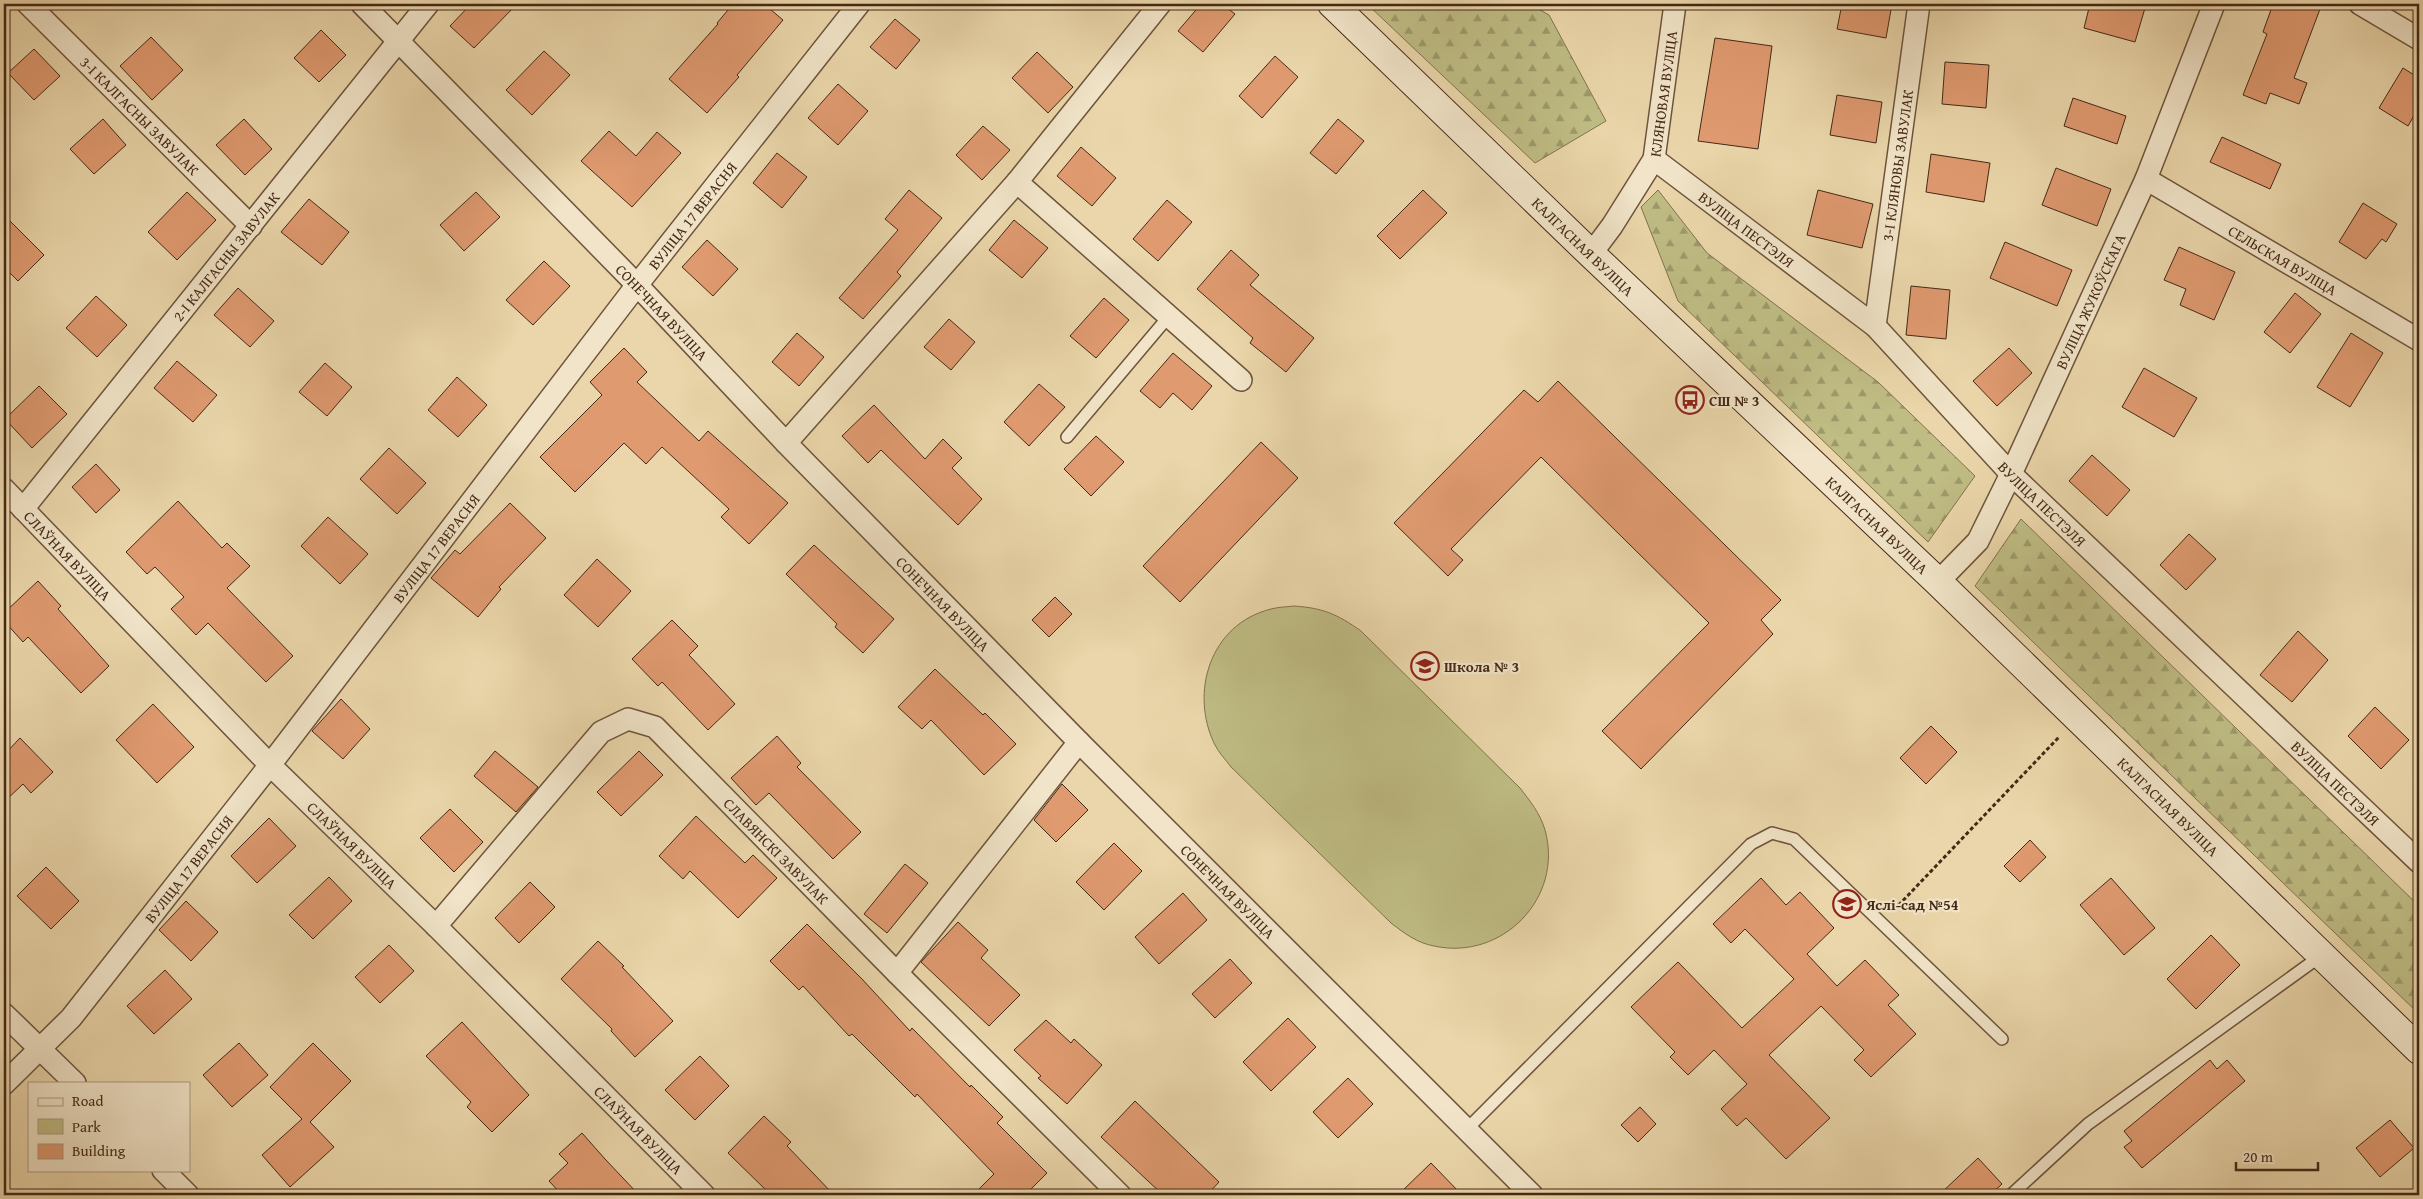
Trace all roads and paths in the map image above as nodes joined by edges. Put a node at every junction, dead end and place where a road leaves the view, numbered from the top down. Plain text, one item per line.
1 (28, 4) edge
2 (362, 4) edge
3 (428, 4) edge
4 (859, 4) edge
5 (1160, 4) edge
6 (1332, 4) edge
7 (1919, 4) edge
8 (2214, 4) edge
9 (2360, 4) edge
10 (1670, 7) edge
11 (2419, 39) edge
12 (399, 41) junction
13 (1654, 159) junction
14 (2146, 179) junction
15 (1016, 182) junction
16 (251, 226) junction
17 (1591, 254) junction
18 (637, 285) junction
19 (1169, 316) junction
20 (1875, 326) junction
21 (2419, 340) edge
22 (1241, 380) dead end
23 (1067, 437) dead end
24 (786, 443) junction
25 (2012, 474) junction
26 (4, 489) edge
27 (23, 508) junction
28 (1938, 582) junction
29 (2078, 716) junction
30 (1079, 742) junction
31 (270, 765) junction
32 (2419, 862) edge
33 (1881, 923) junction
34 (436, 926) junction
35 (2322, 955) junction
36 (897, 973) junction
37 (4, 1014) edge
38 (2002, 1039) dead end
39 (40, 1049) junction
40 (2419, 1050) edge
41 (74, 1082) edge
42 (4, 1084) edge
43 (1466, 1130) junction
44 (165, 1172) edge
45 (1529, 1194) edge
46 (188, 1195) edge
47 (704, 1195) edge
48 (1120, 1195) edge
49 (2011, 1195) edge

1 - 16 street, 3-І КАЛГАСНЫ ЗАВУЛАК
2 - 12 street, СОНЕЧНАЯ ВУЛІЦА
3 - 12 street, 2-І КАЛГАСНЫ ЗАВУЛАК
4 - 18 street, ВУЛІЦА 17 ВЕРАСНЯ
5 - 15 street
6 - 17 street, КАЛГАСНАЯ ВУЛІЦА
7 - 20 street, 3-І КЛЯНОВЫ ЗАВУЛАК
8 - 14 street, ВУЛІЦА ЖУКОЎСКАГА
9 - 11 street
10 - 13 street, КЛЯНОВАЯ ВУЛІЦА
12 - 16 street, 2-І КАЛГАСНЫ ЗАВУЛАК
12 - 18 street, СОНЕЧНАЯ ВУЛІЦА
13 - 17 street, КЛЯНОВАЯ ВУЛІЦА
13 - 20 street, ВУЛІЦА ПЕСТЭЛЯ
14 - 21 street, СЕЛЬСКАЯ ВУЛІЦА
14 - 25 street, ВУЛІЦА ЖУКОЎСКАГА
15 - 19 street
15 - 24 street
16 - 27 street, 2-І КАЛГАСНЫ ЗАВУЛАК
17 - 28 street, КАЛГАСНАЯ ВУЛІЦА
18 - 24 street, СОНЕЧНАЯ ВУЛІЦА
18 - 31 street, ВУЛІЦА 17 ВЕРАСНЯ
19 - 22 street
19 - 23 lane
20 - 25 street, ВУЛІЦА ПЕСТЭЛЯ
24 - 30 street, СОНЕЧНАЯ ВУЛІЦА
25 - 28 street, ВУЛІЦА ЖУКОЎСКАГА
25 - 32 street, ВУЛІЦА ПЕСТЭЛЯ
26 - 27 street, СЛАЎНАЯ ВУЛІЦА
27 - 31 street, СЛАЎНАЯ ВУЛІЦА
28 - 29 street, КАЛГАСНАЯ ВУЛІЦА
29 - 33 path
29 - 35 street, КАЛГАСНАЯ ВУЛІЦА
30 - 36 street
30 - 43 street, СОНЕЧНАЯ ВУЛІЦА
31 - 34 street, СЛАЎНАЯ ВУЛІЦА
31 - 39 street, ВУЛІЦА 17 ВЕРАСНЯ
33 - 38 lane
33 - 43 lane
34 - 36 street, СЛАВЯНСКІ ЗАВУЛАК
34 - 47 street, СЛАЎНАЯ ВУЛІЦА
35 - 40 street, КАЛГАСНАЯ ВУЛІЦА
35 - 49 lane
36 - 48 street, СЛАВЯНСКІ ЗАВУЛАК
37 - 39 street
39 - 41 street
39 - 42 street, ВУЛІЦА 17 ВЕРАСНЯ
43 - 45 street, СОНЕЧНАЯ ВУЛІЦА
44 - 46 street

